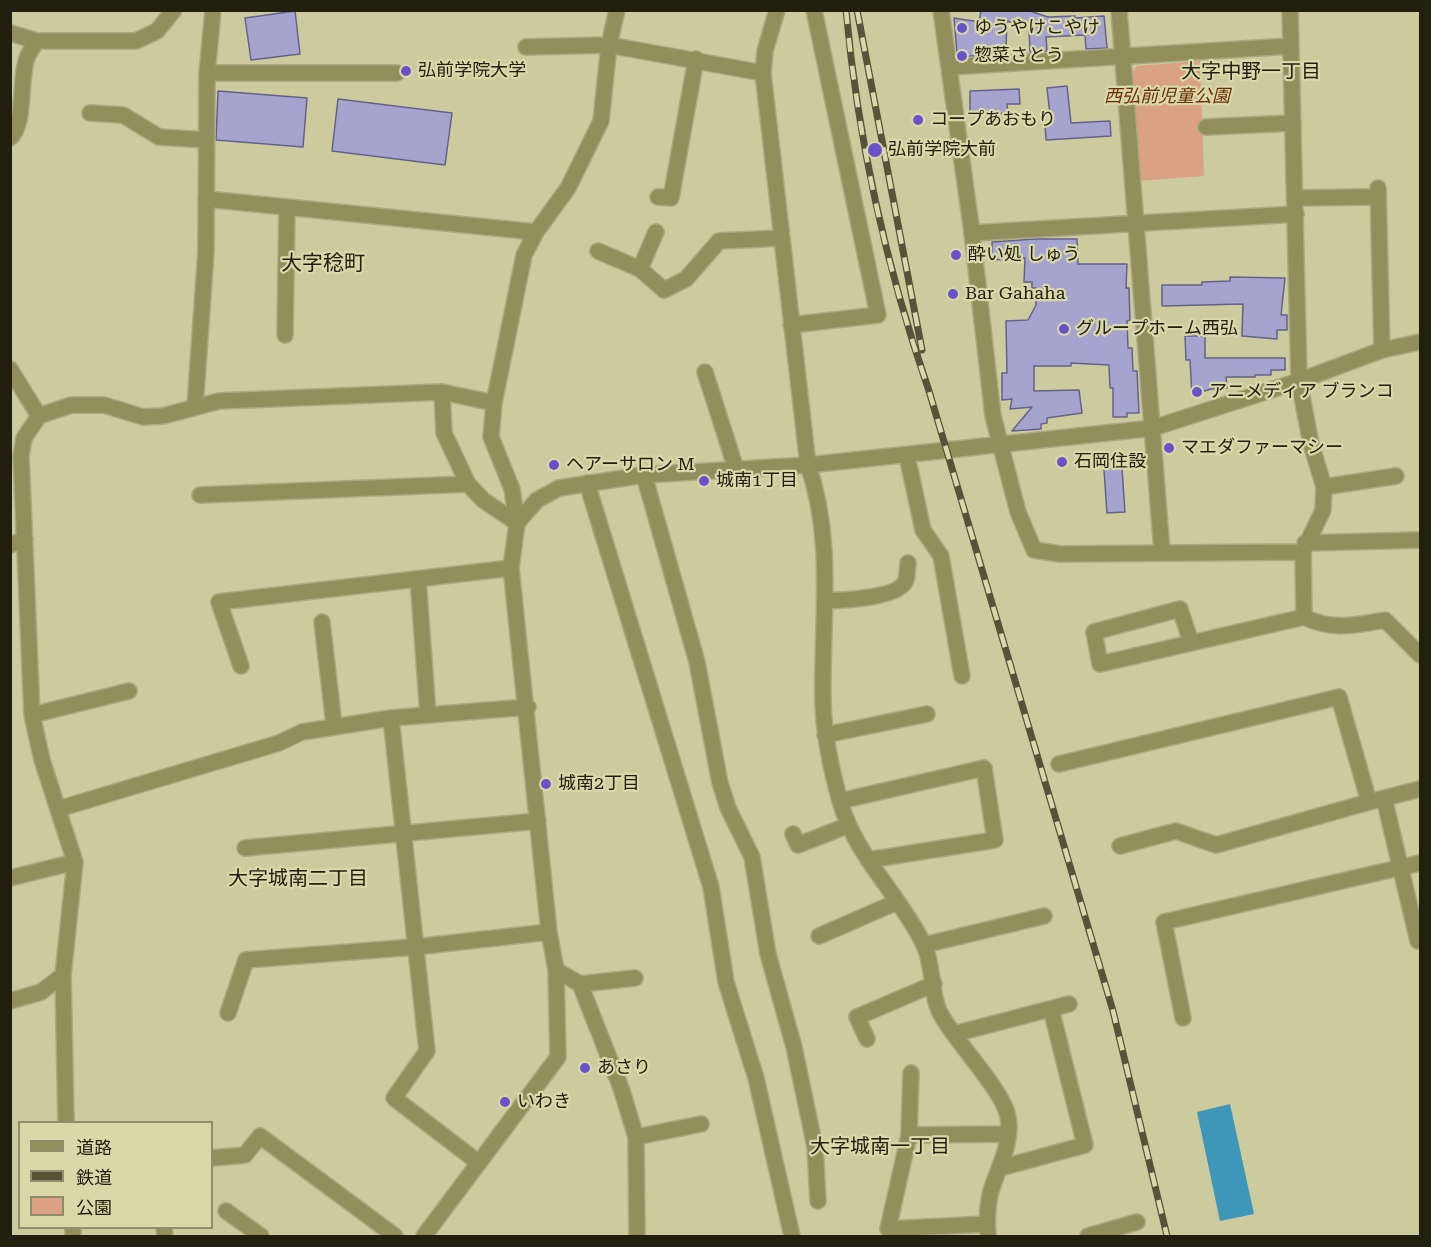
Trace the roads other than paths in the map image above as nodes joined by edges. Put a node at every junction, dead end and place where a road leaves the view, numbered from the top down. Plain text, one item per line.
1 (174, 10) edge
2 (213, 10) edge
3 (617, 10) edge
4 (777, 10) edge
5 (814, 10) edge
6 (941, 10) edge
7 (1119, 10) edge
8 (1290, 10) edge
9 (10, 33) edge
10 (37, 41) junction
11 (609, 45) junction
12 (1291, 46) junction
13 (526, 47) dead end
14 (1122, 56) junction
15 (696, 59) junction
16 (949, 67) junction
17 (207, 72) junction
18 (763, 72) junction
19 (397, 73) dead end
20 (90, 113) dead end
21 (1293, 123) junction
22 (1206, 127) dead end
23 (10, 138) edge
24 (206, 140) junction
25 (658, 197) dead end
26 (206, 199) junction
27 (1296, 206) junction
28 (287, 207) junction
29 (1134, 223) junction
30 (536, 232) junction
31 (656, 232) dead end
32 (972, 233) junction
33 (781, 237) junction
34 (598, 251) dead end
35 (640, 269) junction
36 (791, 325) junction
37 (285, 335) dead end
38 (1420, 342) edge
39 (1382, 350) junction
40 (10, 369) edge
41 (705, 372) dead end
42 (1299, 381) junction
43 (442, 392) junction
44 (494, 403) junction
45 (195, 407) junction
46 (39, 416) junction
47 (1153, 428) junction
48 (999, 445) junction
49 (907, 456) junction
50 (808, 465) junction
51 (736, 469) junction
52 (644, 475) junction
53 (1396, 476) dead end
54 (586, 483) junction
55 (468, 484) junction
56 (1324, 487) junction
57 (200, 495) dead end
58 (517, 523) junction
59 (1420, 540) edge
60 (18, 542) edge
61 (1304, 548) junction
62 (1162, 552) junction
63 (908, 562) dead end
64 (512, 568) junction
65 (418, 579) junction
66 (827, 601) junction
67 (1304, 617) junction
68 (322, 622) dead end
69 (1191, 642) junction
70 (1420, 655) edge
71 (241, 666) dead end
72 (962, 676) dead end
73 (129, 691) dead end
74 (528, 707) junction
75 (927, 714) dead end
76 (32, 715) junction
77 (428, 715) junction
78 (391, 718) junction
79 (334, 725) junction
80 (825, 735) junction
81 (1059, 764) dead end
82 (1420, 789) edge
83 (1377, 800) junction
84 (840, 801) junction
85 (58, 809) junction
86 (538, 821) junction
87 (849, 825) junction
88 (403, 834) junction
89 (793, 834) dead end
90 (1120, 846) dead end
91 (245, 848) dead end
92 (868, 860) junction
93 (75, 862) junction
94 (1420, 863) edge
95 (1401, 867) junction
96 (10, 878) edge
97 (897, 902) junction
98 (1044, 916) dead end
99 (549, 932) junction
100 (819, 936) dead end
101 (1418, 941) dead end
102 (924, 945) junction
103 (415, 947) junction
104 (556, 970) junction
105 (63, 975) junction
106 (635, 978) dead end
107 (580, 984) junction
108 (934, 984) junction
109 (10, 1001) edge
110 (1069, 1004) dead end
111 (1051, 1009) junction
112 (228, 1013) dead end
113 (1183, 1018) dead end
114 (954, 1034) junction
115 (867, 1039) dead end
116 (911, 1073) dead end
117 (66, 1121) edge
118 (701, 1124) dead end
119 (1008, 1134) junction
120 (909, 1135) junction
121 (636, 1137) junction
122 (213, 1158) edge
123 (479, 1163) junction
124 (1000, 1168) junction
125 (818, 1201) dead end
126 (226, 1211) dead end
127 (1137, 1222) dead end
128 (988, 1230) edge
129 (430, 1234) edge
130 (261, 1236) edge
131 (395, 1236) edge
132 (637, 1236) edge
133 (792, 1236) edge
134 (1088, 1236) edge

1 - 10 street
2 - 17 street
3 - 11 street
4 - 18 street
5 - 36 street
6 - 16 street
7 - 14 street
8 - 12 street
9 - 10 street
10 - 23 street
11 - 13 street
11 - 15 street
11 - 30 street
12 - 14 street
12 - 21 street
14 - 16 street
14 - 29 street
15 - 18 street
15 - 25 street
16 - 32 street
17 - 19 street
17 - 24 street
18 - 33 street
20 - 24 street
21 - 22 street
21 - 27 street
24 - 26 street
26 - 28 street
26 - 45 street
27 - 29 street
27 - 39 street
27 - 42 street
28 - 30 street
28 - 37 street
29 - 32 street
29 - 47 street
30 - 44 street
31 - 35 street
32 - 48 street
33 - 35 street
33 - 36 street
34 - 35 street
36 - 50 street
38 - 39 street
39 - 42 street
40 - 46 street
41 - 51 street
42 - 47 street
42 - 56 street
43 - 44 street
43 - 45 street
43 - 55 street
44 - 58 street
45 - 46 street
46 - 60 street
47 - 48 street
47 - 62 street
48 - 49 street
48 - 62 street
49 - 50 street
49 - 72 street
50 - 51 street
50 - 66 street
51 - 52 street
52 - 54 street
52 - 125 street
53 - 56 street
54 - 58 street
54 - 133 street
55 - 57 street
55 - 58 street
56 - 61 street
58 - 64 street
59 - 61 street
60 - 76 street
61 - 62 street
61 - 67 street
63 - 66 street
64 - 65 street
64 - 74 street
65 - 71 street
65 - 77 street
66 - 80 street
67 - 69 street
67 - 70 street
68 - 79 street
69 - 69 street
73 - 76 street
74 - 77 street
74 - 86 street
75 - 80 street
76 - 85 street
77 - 78 street
78 - 79 street
78 - 88 street
79 - 85 street
80 - 84 street
81 - 83 street
82 - 83 street
83 - 90 street
83 - 95 street
84 - 87 street
84 - 92 street
85 - 93 street
86 - 88 street
86 - 99 street
87 - 89 street
87 - 92 street
88 - 91 street
88 - 103 street
92 - 97 street
93 - 96 street
93 - 105 street
94 - 95 street
95 - 101 street
95 - 113 street
97 - 100 street
97 - 102 street
98 - 102 street
99 - 103 street
99 - 104 street
102 - 108 street
103 - 112 street
103 - 123 street
104 - 107 street
104 - 123 street
105 - 109 street
105 - 117 street
106 - 107 street
107 - 121 street
108 - 114 street
108 - 115 street
110 - 111 street
111 - 114 street
111 - 124 street
114 - 119 street
116 - 120 street
118 - 121 street
119 - 120 street
119 - 124 street
120 - 128 street
121 - 132 street
122 - 131 street
123 - 129 street
124 - 128 street
126 - 130 street
127 - 134 street

